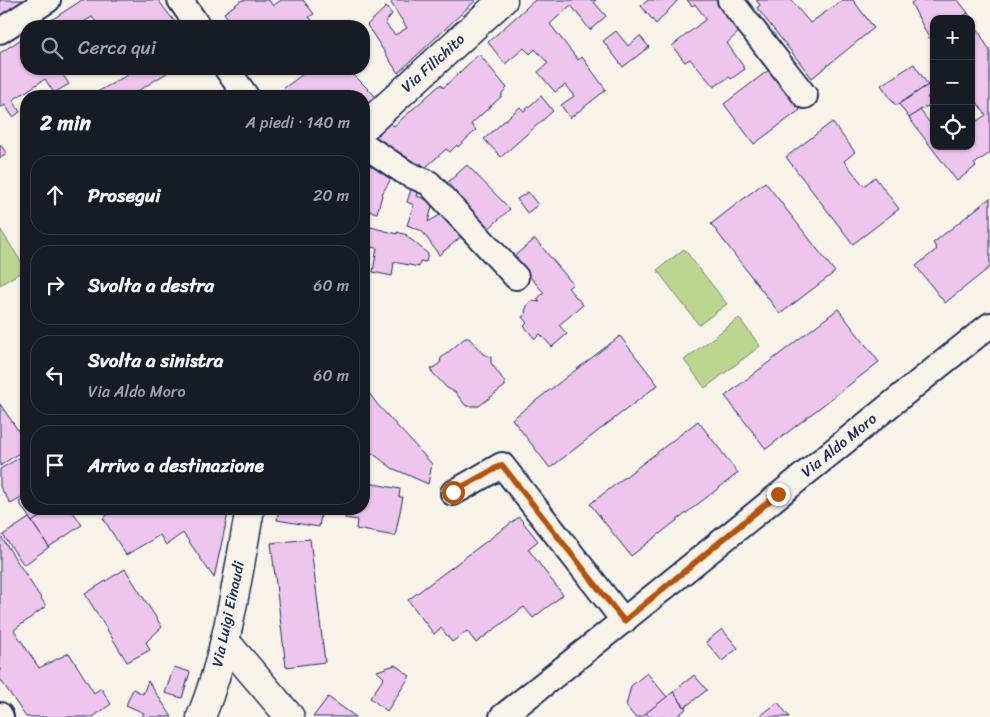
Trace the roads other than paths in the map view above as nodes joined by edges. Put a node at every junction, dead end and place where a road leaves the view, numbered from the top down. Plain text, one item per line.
1 (48, 0) edge
2 (180, 0) edge
3 (503, 0) edge
4 (730, 0) edge
5 (194, 20) edge
6 (0, 31) edge
7 (231, 75) edge
8 (242, 90) edge
9 (805, 96) dead end
10 (370, 122) edge
11 (370, 149) edge
12 (516, 276) dead end
13 (990, 325) edge
14 (453, 492) dead end
15 (249, 515) edge
16 (624, 621) junction
17 (225, 641) junction
18 (201, 717) edge
19 (290, 717) edge
20 (502, 717) edge

1 - 6 street
2 - 5 street
3 - 10 street, Via Filichito
4 - 9 street
7 - 8 street
11 - 12 street
13 - 16 street, Via Aldo Moro
14 - 16 street
15 - 17 street, Via Luigi Einaudi
16 - 20 street, Via Aldo Moro
17 - 18 street, Via Luigi Einaudi
17 - 19 street

